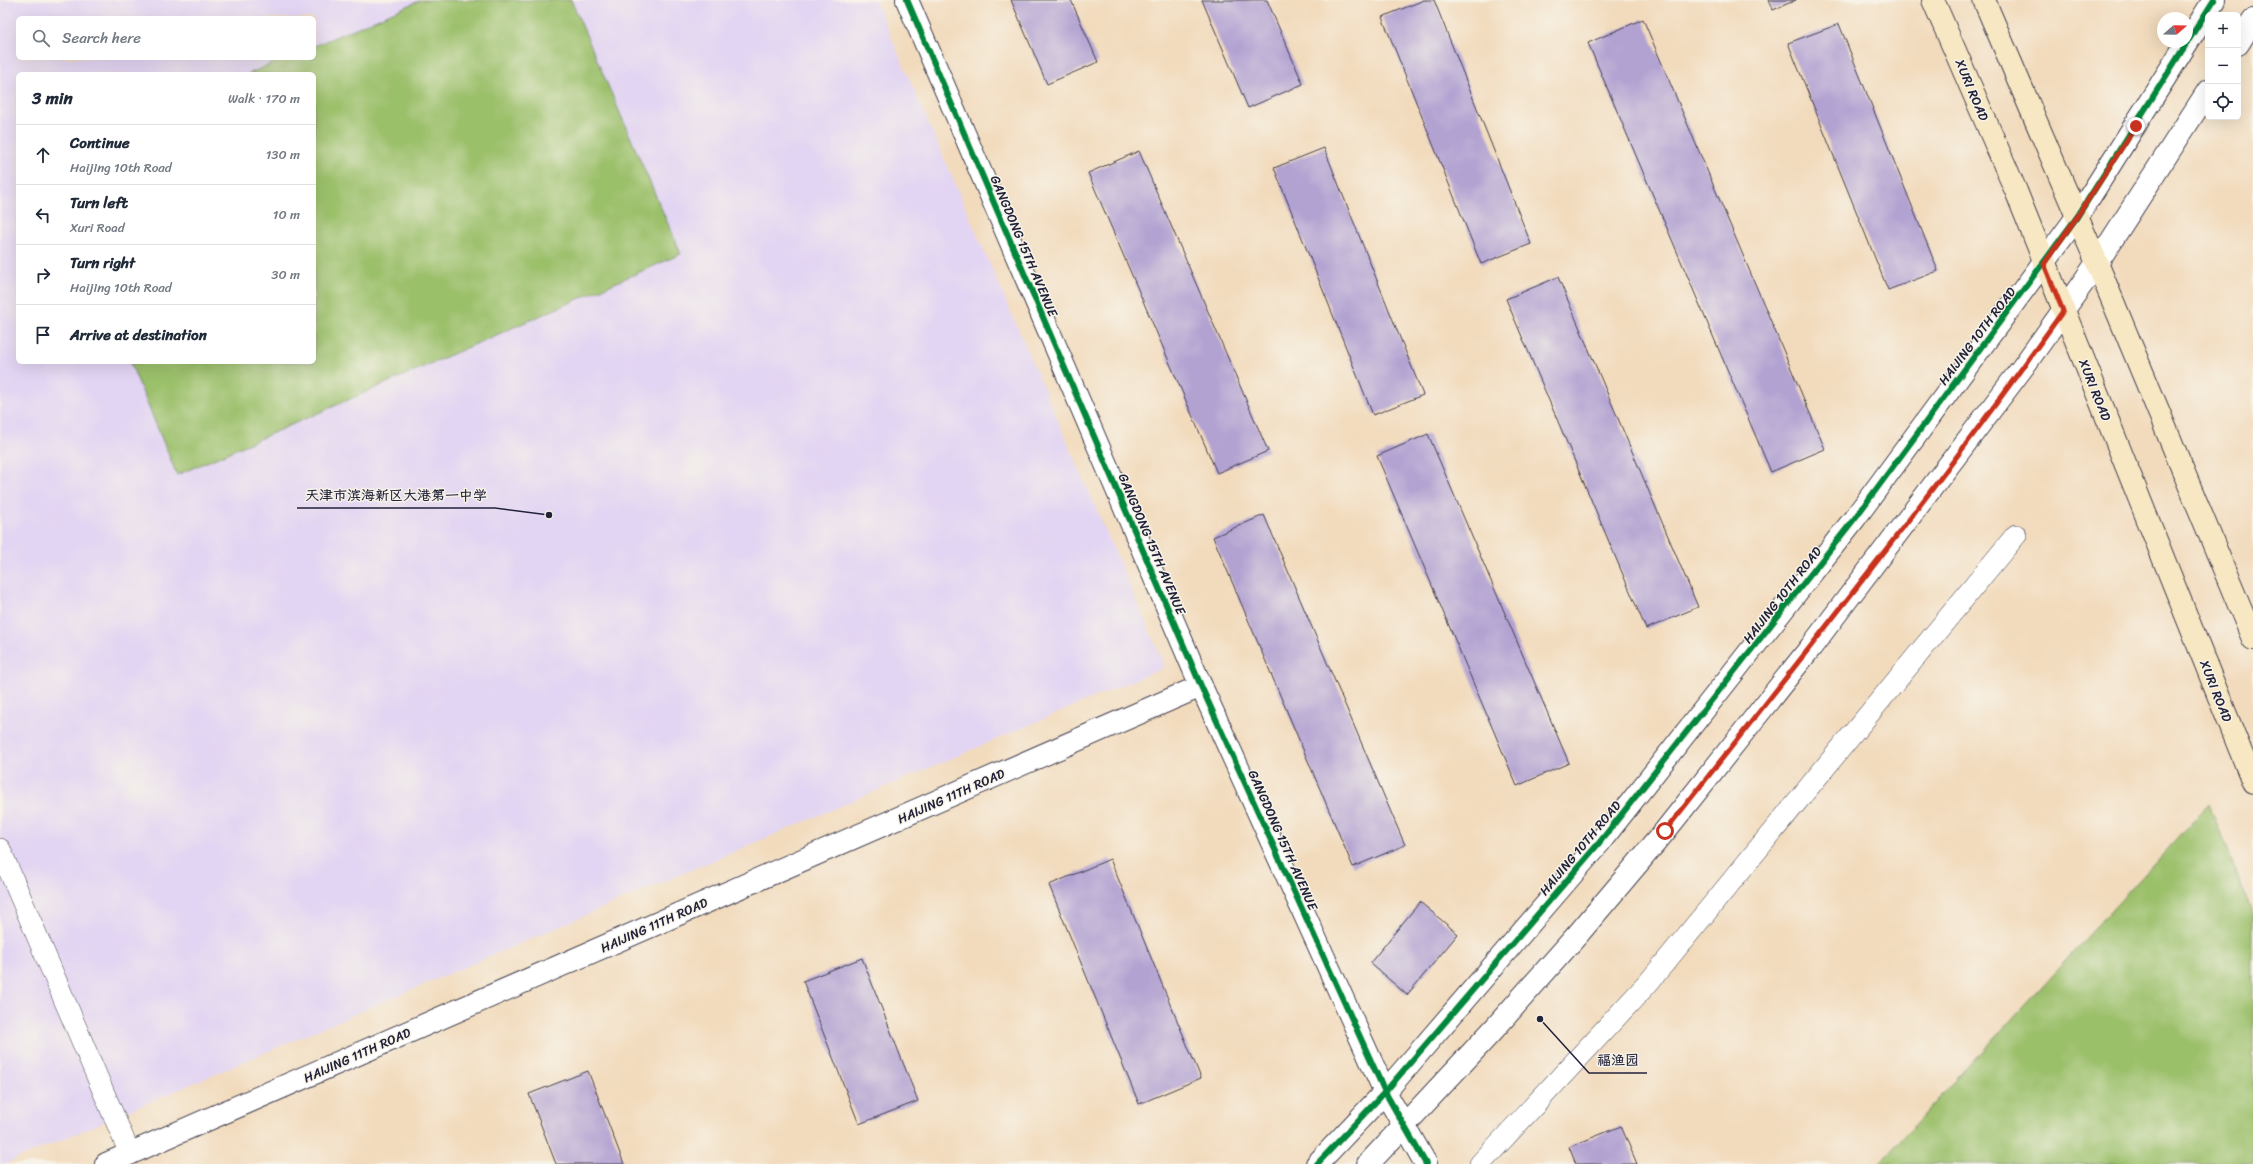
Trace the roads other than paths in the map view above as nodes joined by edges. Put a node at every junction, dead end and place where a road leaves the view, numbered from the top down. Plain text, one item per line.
1 (907, 0) edge
2 (1933, 0) edge
3 (1984, 0) edge
4 (2214, 0) edge
5 (2253, 20) edge
6 (2241, 39) edge
7 (2205, 96) edge
8 (2077, 217) junction
9 (2097, 263) junction
10 (2044, 264) junction
11 (2063, 311) junction
12 (2016, 535) dead end
13 (2253, 639) edge
14 (1201, 686) junction
15 (2253, 782) edge
16 (0, 849) edge
17 (1385, 1092) junction
18 (1405, 1126) junction
19 (130, 1154) junction
20 (106, 1164) edge
21 (1317, 1164) edge
22 (1368, 1164) edge
23 (1426, 1164) edge
24 (1480, 1164) edge

1 - 14 street, GANGDONG 15TH AVENUE
2 - 10 main road, XURI ROAD
3 - 8 main road
4 - 8 street, HAIJING 10TH ROAD
5 - 6 street
7 - 9 street
8 - 9 main road
8 - 10 street, HAIJING 10TH ROAD
9 - 11 street
9 - 13 main road
10 - 11 main road, XURI ROAD
10 - 17 street, HAIJING 10TH ROAD
11 - 15 main road, XURI ROAD
11 - 18 street
12 - 24 lane
14 - 17 street, GANGDONG 15TH AVENUE
14 - 19 street, HAIJING 11TH ROAD
16 - 19 lane
17 - 18 street, GANGDONG 15TH AVENUE
17 - 21 street, HAIJING 10TH ROAD
18 - 22 street
18 - 23 street, GANGDONG 15TH AVENUE
19 - 20 street, HAIJING 11TH ROAD

